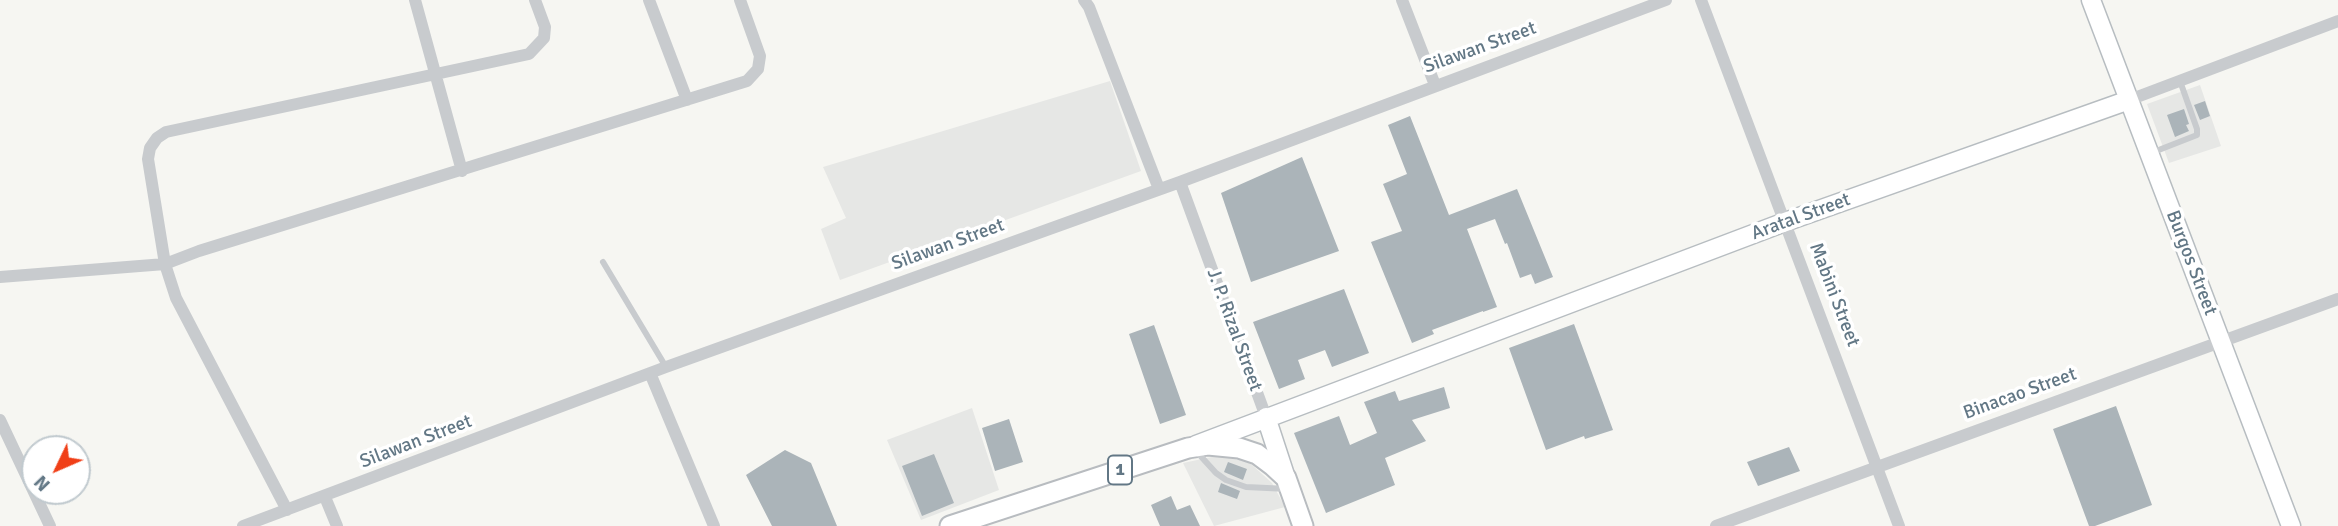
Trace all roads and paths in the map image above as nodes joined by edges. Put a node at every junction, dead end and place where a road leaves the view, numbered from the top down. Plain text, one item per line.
1 (415, 0) edge
2 (535, 0) edge
3 (649, 0) edge
4 (740, 0) edge
5 (1084, 0) edge
6 (1402, 0) edge
7 (1666, 0) edge
8 (1701, 0) edge
9 (2091, 0) edge
10 (2338, 21) edge
11 (434, 74) junction
12 (2180, 81) junction
13 (1435, 85) junction
14 (687, 100) junction
15 (2129, 100) junction
16 (2149, 153) junction
17 (462, 171) junction
18 (1180, 182) junction
19 (1159, 189) junction
20 (1785, 222) junction
21 (603, 262) dead end
22 (165, 264) junction
23 (0, 277) edge
24 (2338, 299) edge
25 (2222, 342) junction
26 (666, 367) junction
27 (650, 373) junction
28 (1266, 418) junction
29 (0, 420) edge
30 (1190, 447) junction
31 (1878, 466) junction
32 (1288, 484) junction
33 (325, 497) junction
34 (287, 510) junction
35 (50, 526) edge
36 (243, 526) edge
37 (337, 526) edge
38 (714, 526) edge
39 (950, 526) edge
40 (1303, 526) edge
41 (1716, 526) edge
42 (1899, 526) edge
43 (2291, 526) edge

1 - 11 street
2 - 11 street
3 - 14 street
4 - 14 street
5 - 19 street
6 - 13 street
7 - 13 street, Silawan Street
8 - 20 street, Mabini Street
9 - 15 street, Burgos Street
10 - 12 street, Aratal Street
11 - 17 street
11 - 22 street
12 - 15 street, Aratal Street
12 - 16 lane
13 - 18 street, Silawan Street
14 - 17 street
15 - 16 street, Burgos Street
15 - 20 street, Aratal Street
16 - 25 street, Burgos Street
17 - 22 street
18 - 19 street, Silawan Street
18 - 28 street, J. P. Rizal Street
19 - 26 street, Silawan Street
20 - 28 street, Aratal Street
20 - 31 street, Mabini Street
21 - 26 lane
22 - 23 street
22 - 34 street
24 - 25 street, Binacao Street
25 - 31 street, Binacao Street
25 - 43 street, Burgos Street
26 - 27 street, Silawan Street
27 - 33 street, Silawan Street
27 - 38 street
28 - 30 street, Aratal Street
28 - 32 street, J. P. Rizal Street
29 - 35 street
30 - 32 main road, 1
30 - 32 lane
30 - 39 main road, 1
31 - 41 street, Binacao Street
31 - 42 street, Mabini Street
32 - 40 main road
33 - 34 street, Silawan Street
33 - 37 street
34 - 36 street, Silawan Street

